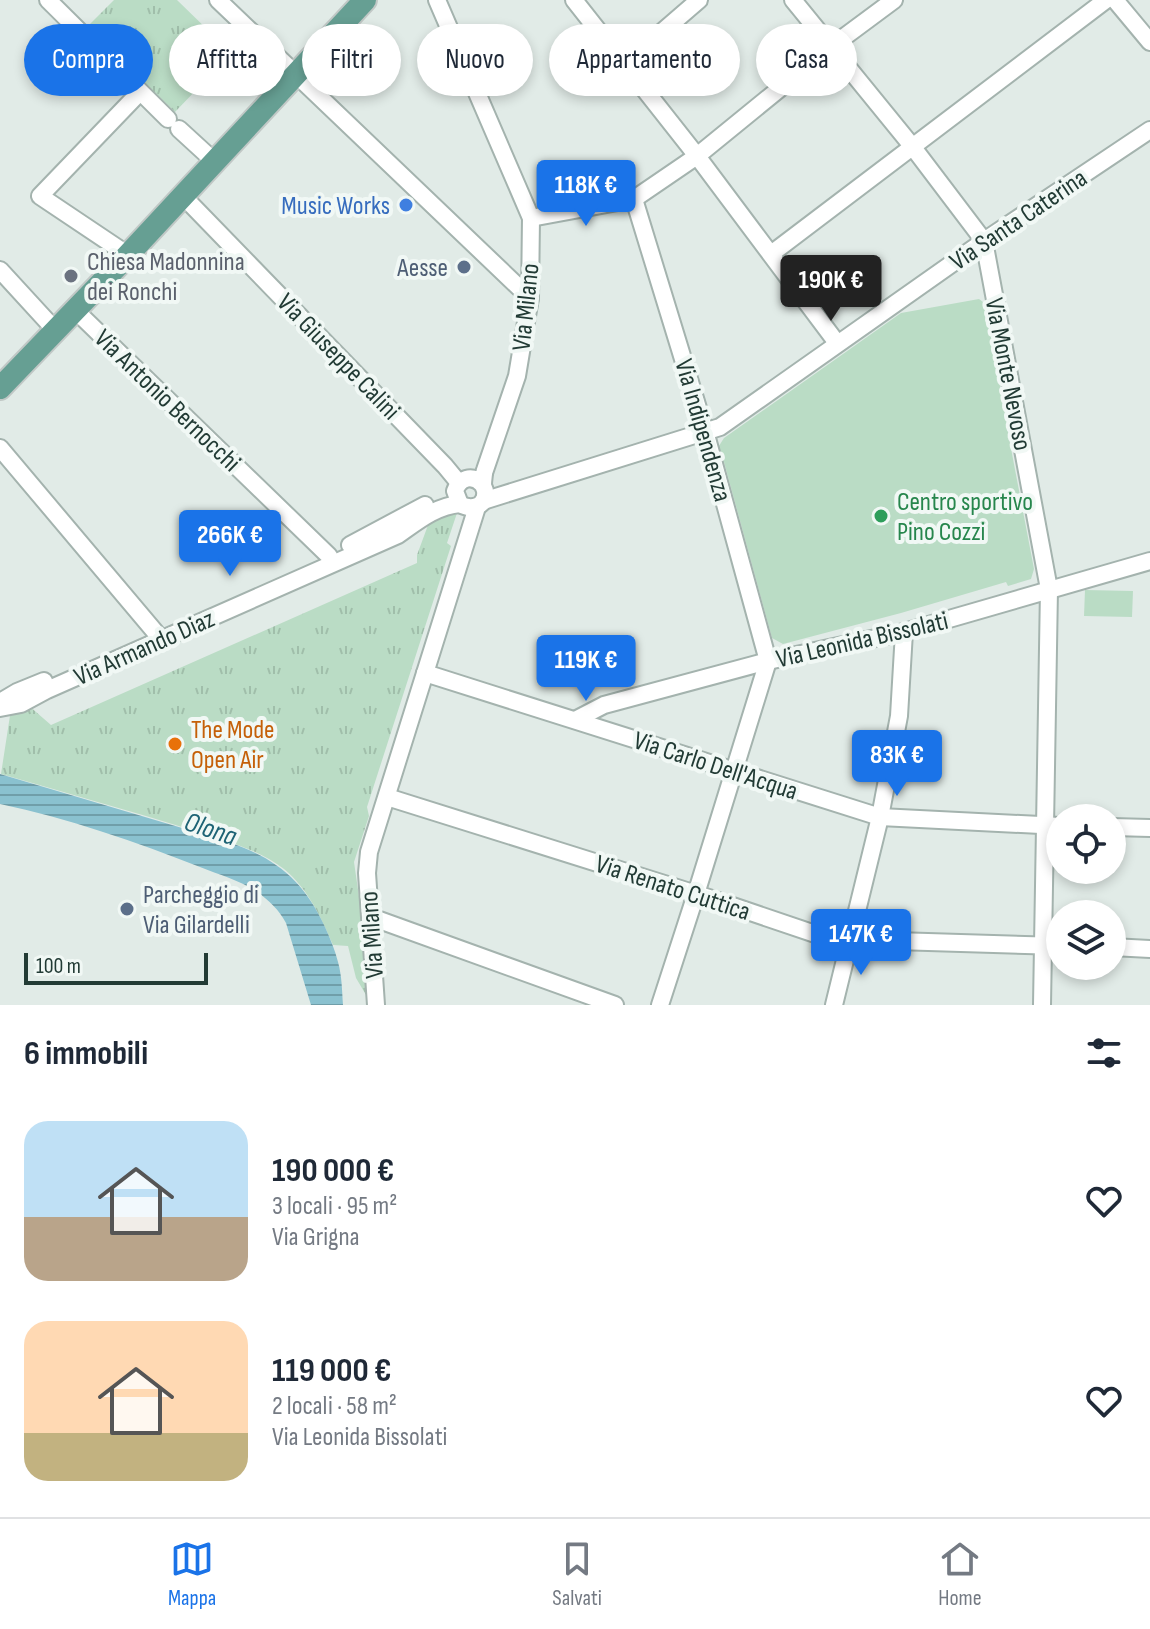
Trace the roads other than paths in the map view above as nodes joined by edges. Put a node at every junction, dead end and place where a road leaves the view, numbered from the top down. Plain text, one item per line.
1 (48, 0) edge
2 (218, 0) edge
3 (365, 0) edge
4 (437, 0) edge
5 (574, 0) edge
6 (699, 0) edge
7 (793, 0) edge
8 (894, 0) edge
9 (1106, 0) edge
10 (1115, 0) edge
11 (72, 24) edge
12 (592, 24) edge
13 (671, 24) edge
14 (813, 24) edge
15 (857, 27) edge
16 (1150, 42) edge
17 (296, 75) junction
18 (857, 77) edge
19 (136, 96) edge
20 (144, 96) edge
21 (649, 96) edge
22 (771, 96) edge
23 (1150, 130) edge
24 (912, 146) junction
25 (697, 156) junction
26 (215, 162) junction
27 (183, 196) junction
28 (634, 199) junction
29 (531, 218) junction
30 (984, 241) junction
31 (771, 254) junction
32 (128, 255) junction
33 (0, 270) edge
34 (530, 298) junction
35 (75, 310) junction
36 (56, 331) junction
37 (837, 343) junction
38 (0, 388) edge
39 (705, 431) junction
40 (0, 448) edge
41 (471, 495) junction
42 (329, 556) junction
43 (1150, 561) edge
44 (1049, 589) junction
45 (904, 632) junction
46 (156, 633) junction
47 (768, 661) junction
48 (425, 673) junction
49 (0, 705) edge
50 (575, 720) junction
51 (735, 772) junction
52 (387, 797) junction
53 (1052, 804) edge
54 (880, 817) junction
55 (1046, 826) edge
56 (1126, 827) edge
57 (1150, 828) edge
58 (1047, 884) edge
59 (696, 894) junction
60 (371, 917) junction
61 (849, 940) junction
62 (1042, 946) junction
63 (1046, 946) edge
64 (1126, 948) edge
65 (1150, 949) edge
66 (376, 1005) edge
67 (615, 1005) edge
68 (660, 1005) edge
69 (834, 1005) edge
70 (1042, 1005) edge

1 - 11 street
2 - 17 street
3 - 17 main road
4 - 29 street, Via Milano
5 - 12 street
6 - 13 street
7 - 14 street, Via Monte Nevoso
8 - 15 street
9 - 24 street
10 - 16 street
17 - 26 main road
17 - 34 street
18 - 24 street, Via Monte Nevoso
19 - 32 street
20 - 26 street
21 - 25 street
22 - 25 street
23 - 30 street, Via Santa Caterina
24 - 30 street, Via Monte Nevoso
24 - 31 street
25 - 28 street
25 - 31 street
26 - 27 main road
27 - 32 main road
27 - 41 street, Via Giuseppe Calini
28 - 29 street
28 - 39 street, Via Indipendenza
29 - 34 street, Via Milano
30 - 37 street, Via Santa Caterina
30 - 44 street, Via Monte Nevoso
31 - 37 street
32 - 35 main road
33 - 36 street
34 - 41 street, Via Milano
35 - 36 main road
35 - 42 street, Via Antonio Bernocchi
36 - 38 main road
37 - 39 street, Via Santa Caterina
39 - 41 street, Via Santa Caterina
39 - 47 street, Via Indipendenza
40 - 46 street
41 - 42 street, Via Armando Diaz
41 - 48 street, Via Milano
41 - 49 street, Via Armando Diaz
42 - 46 street, Via Armando Diaz
43 - 44 street, Via Leonida Bissolati
44 - 45 street, Via Leonida Bissolati
44 - 53 street, Via Monte Nevoso
45 - 47 street, Via Leonida Bissolati
45 - 54 street
46 - 49 street, Via Armando Diaz
47 - 50 street, Via Leonida Bissolati
47 - 51 street
48 - 50 street, Via Carlo Dell'Acqua
48 - 52 street, Via Milano
50 - 51 street, Via Carlo Dell'Acqua
51 - 54 street, Via Carlo Dell'Acqua
51 - 59 street
52 - 59 street, Via Renato Cuttica
52 - 60 street, Via Milano
54 - 55 street, Via Carlo Dell'Acqua
54 - 61 street
56 - 57 street
58 - 62 street, Via Monte Nevoso
59 - 61 street, Via Renato Cuttica
59 - 68 street
60 - 66 street, Via Milano
60 - 67 street
61 - 62 street, Via Renato Cuttica
61 - 69 street
62 - 63 street, Via Renato Cuttica
62 - 70 street, Via Monte Nevoso
64 - 65 street

